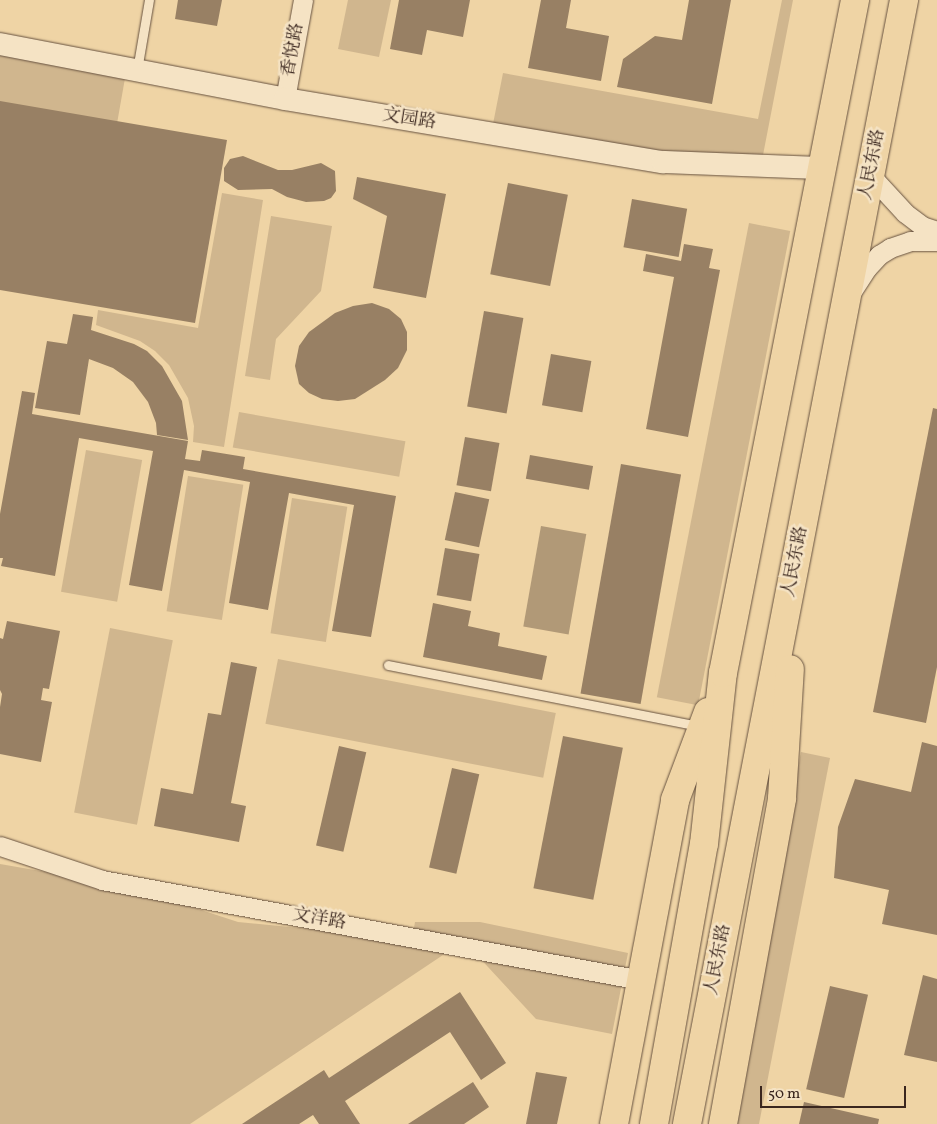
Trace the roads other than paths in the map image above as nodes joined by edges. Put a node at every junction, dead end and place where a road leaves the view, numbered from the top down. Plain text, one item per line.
1 (149, 0) edge
2 (303, 0) edge
3 (855, 0) edge
4 (904, 0) edge
5 (0, 44) edge
6 (137, 71) junction
7 (285, 99) junction
8 (821, 168) junction
9 (871, 176) junction
10 (937, 231) edge
11 (937, 241) edge
12 (848, 296) junction
13 (794, 572) junction
14 (388, 665) dead end
15 (723, 673) junction
16 (703, 727) junction
17 (0, 846) edge
18 (641, 980) junction
19 (613, 1117) edge
20 (654, 1124) edge
21 (687, 1124) edge
22 (723, 1124) edge

1 - 6 lane
2 - 7 street, 香悅路
3 - 8 main road, 人民东路
4 - 9 main road, 人民东路
5 - 6 street, 文园路
6 - 7 street, 文园路
7 - 8 street, 文园路
8 - 15 main road, 人民东路
9 - 10 street
9 - 12 main road, 人民东路
11 - 12 street
12 - 13 main road, 人民东路
13 - 21 main road, 人民东路
13 - 22 main road
14 - 16 lane
15 - 16 main road
15 - 20 main road, 人民东路
16 - 18 main road
17 - 18 street, 文洋路
18 - 19 main road

